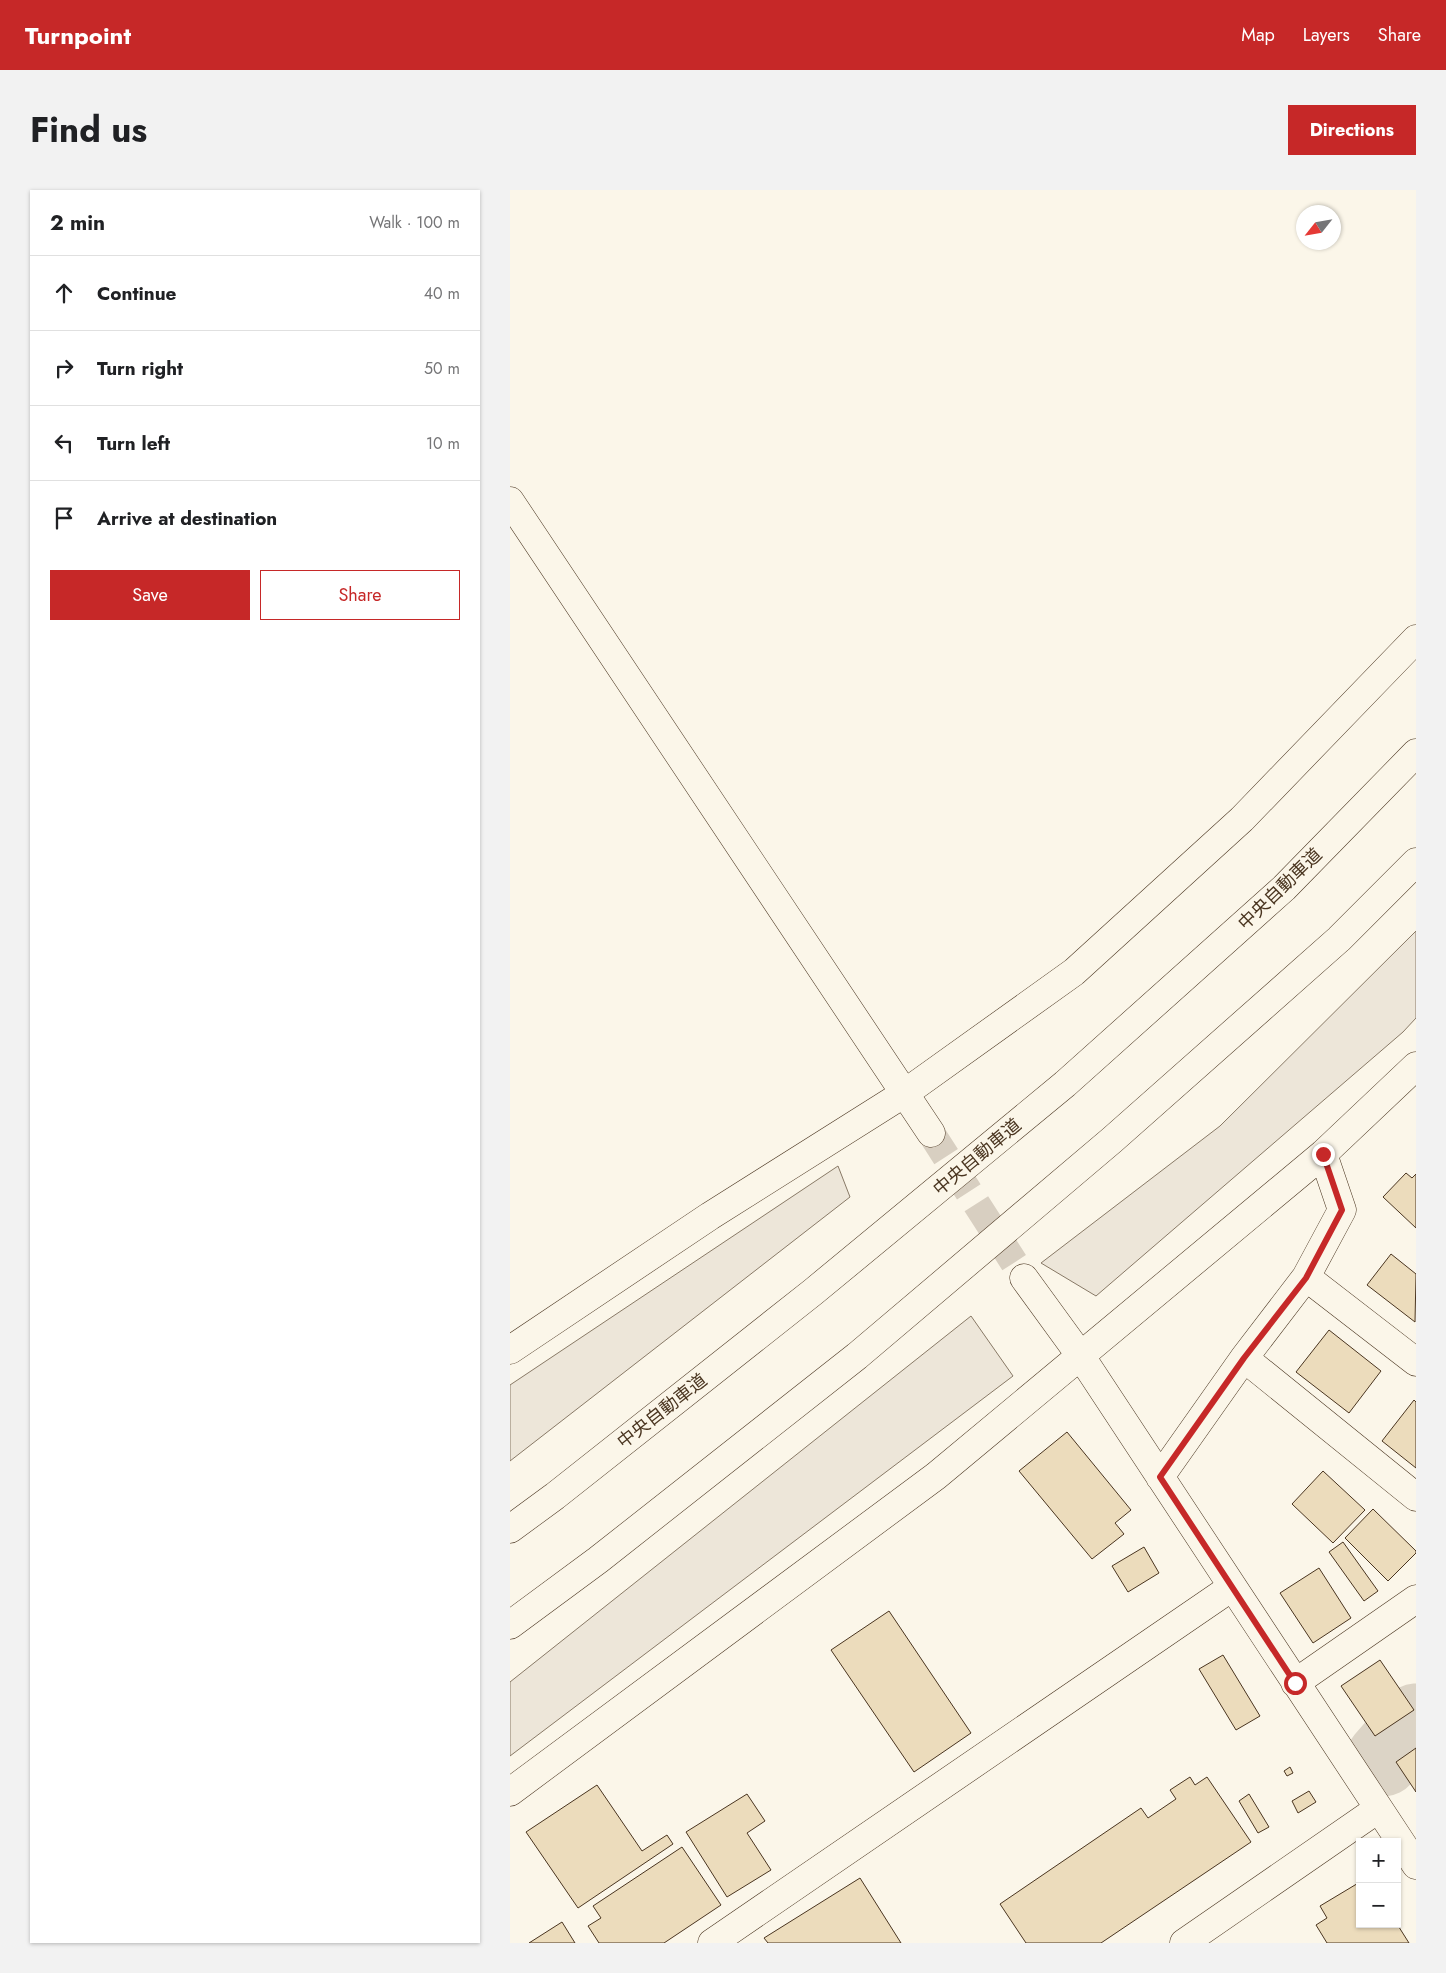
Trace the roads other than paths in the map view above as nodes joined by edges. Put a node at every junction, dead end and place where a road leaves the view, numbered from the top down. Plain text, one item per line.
1 (510, 501) edge
2 (1416, 639) edge
3 (1416, 753) edge
4 (1416, 862) edge
5 (1416, 1066) edge
6 (905, 1093) junction
7 (931, 1133) tunnel mouth
8 (1323, 1154) junction
9 (1024, 1278) tunnel mouth
10 (1306, 1278) junction
11 (510, 1350) edge
12 (1080, 1355) junction
13 (1244, 1358) junction
14 (1416, 1362) edge
15 (1160, 1477) junction
16 (1416, 1497) edge
17 (510, 1529) edge
18 (1232, 1587) junction
19 (1416, 1600) edge
20 (510, 1625) edge
21 (1295, 1683) junction
22 (510, 1792) edge
23 (1378, 1810) junction
24 (1416, 1865) edge
25 (712, 1943) edge
26 (1184, 1943) edge

1 - 6 main road
2 - 6 main road
3 - 17 main road, 中央自動車道
4 - 20 main road
5 - 8 main road
6 - 7 main road
6 - 11 main road
8 - 10 main road
8 - 12 main road
9 - 12 main road
10 - 13 main road
10 - 14 main road
12 - 15 main road
12 - 22 main road
13 - 15 main road
13 - 16 main road
15 - 18 main road
18 - 21 main road
18 - 25 main road
19 - 21 main road
21 - 23 main road
23 - 24 main road
23 - 26 main road

